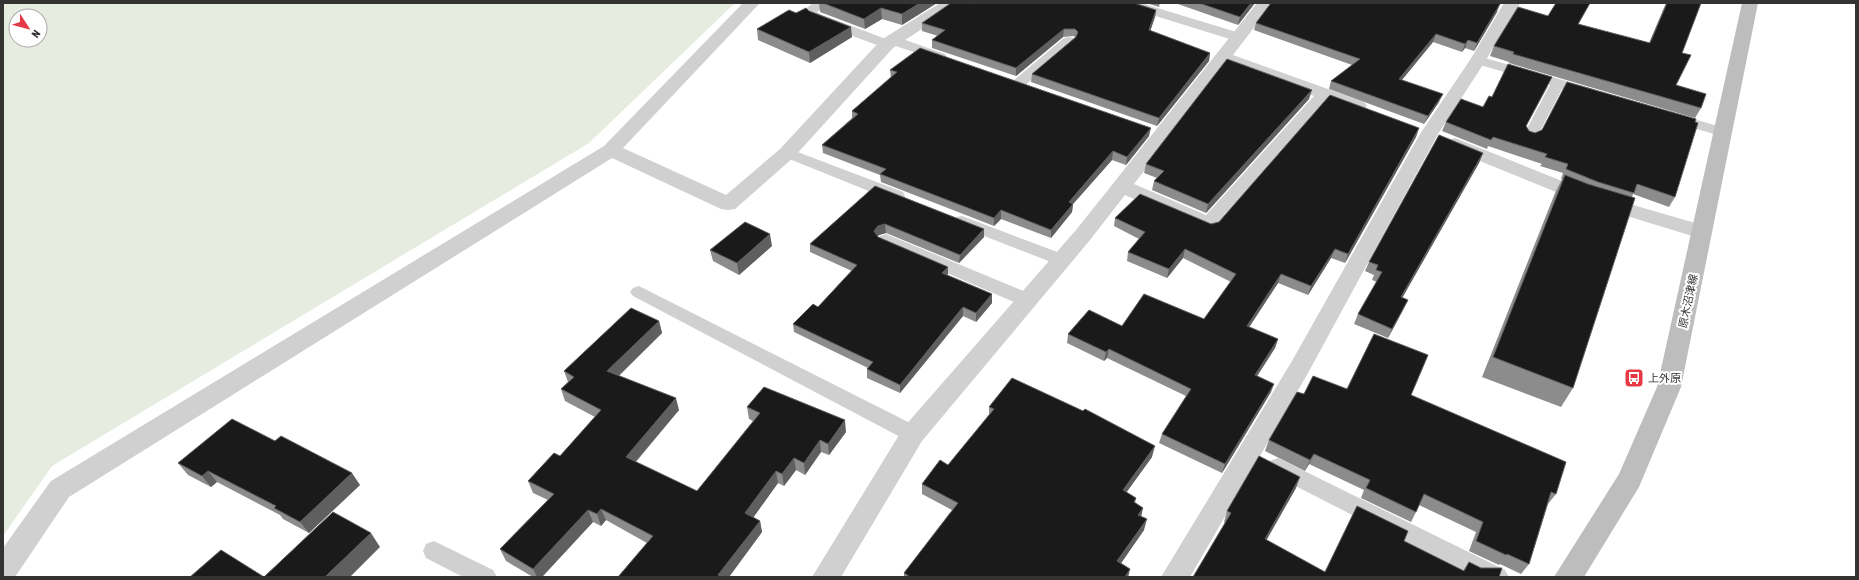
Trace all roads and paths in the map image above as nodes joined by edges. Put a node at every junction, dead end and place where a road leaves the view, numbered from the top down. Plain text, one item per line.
1 (752, 3) edge
2 (822, 3) edge
3 (952, 3) edge
4 (1128, 3) edge
5 (1265, 3) edge
6 (1512, 3) edge
7 (1750, 3) edge
8 (1238, 37) junction
9 (1069, 41) edge
10 (890, 42) junction
11 (1223, 57) junction
12 (1478, 60) junction
13 (951, 61) edge
14 (1003, 79) edge
15 (1558, 83) junction
16 (1018, 84) junction
17 (1032, 89) edge
18 (1325, 94) junction
19 (1603, 96) edge
20 (1377, 114) edge
21 (1663, 114) edge
22 (1422, 131) junction
23 (1724, 132) junction
24 (1532, 136) edge
25 (611, 150) junction
26 (787, 153) junction
27 (1122, 186) junction
28 (913, 202) edge
29 (950, 217) edge
30 (1702, 232) junction
31 (885, 240) edge
32 (1062, 260) junction
33 (639, 292) dead end
34 (1027, 300) junction
35 (913, 434) junction
36 (1249, 453) junction
37 (434, 551) dead end
38 (3, 571) edge
39 (485, 577) edge
40 (826, 577) edge
41 (1175, 577) edge
42 (1497, 577) edge
43 (1568, 577) edge

1 - 25 street
2 - 10 lane
3 - 10 street
4 - 8 lane
5 - 8 street
6 - 12 street
7 - 23 main road, 原木沼津線
8 - 11 street
9 - 16 lane
10 - 13 lane
10 - 26 street
11 - 18 street
11 - 27 street
12 - 15 lane
12 - 22 street
14 - 16 lane
15 - 19 lane
15 - 24 lane
16 - 17 lane
18 - 20 street
18 - 27 street
21 - 23 lane
22 - 30 street
22 - 36 street
23 - 30 main road, 原木沼津線
25 - 26 street
25 - 38 street
26 - 28 lane
27 - 32 street
29 - 32 lane
30 - 43 main road, 原木沼津線
31 - 34 lane
32 - 34 street
33 - 35 lane
34 - 35 street
35 - 40 street
36 - 41 street
36 - 42 lane
37 - 39 lane

